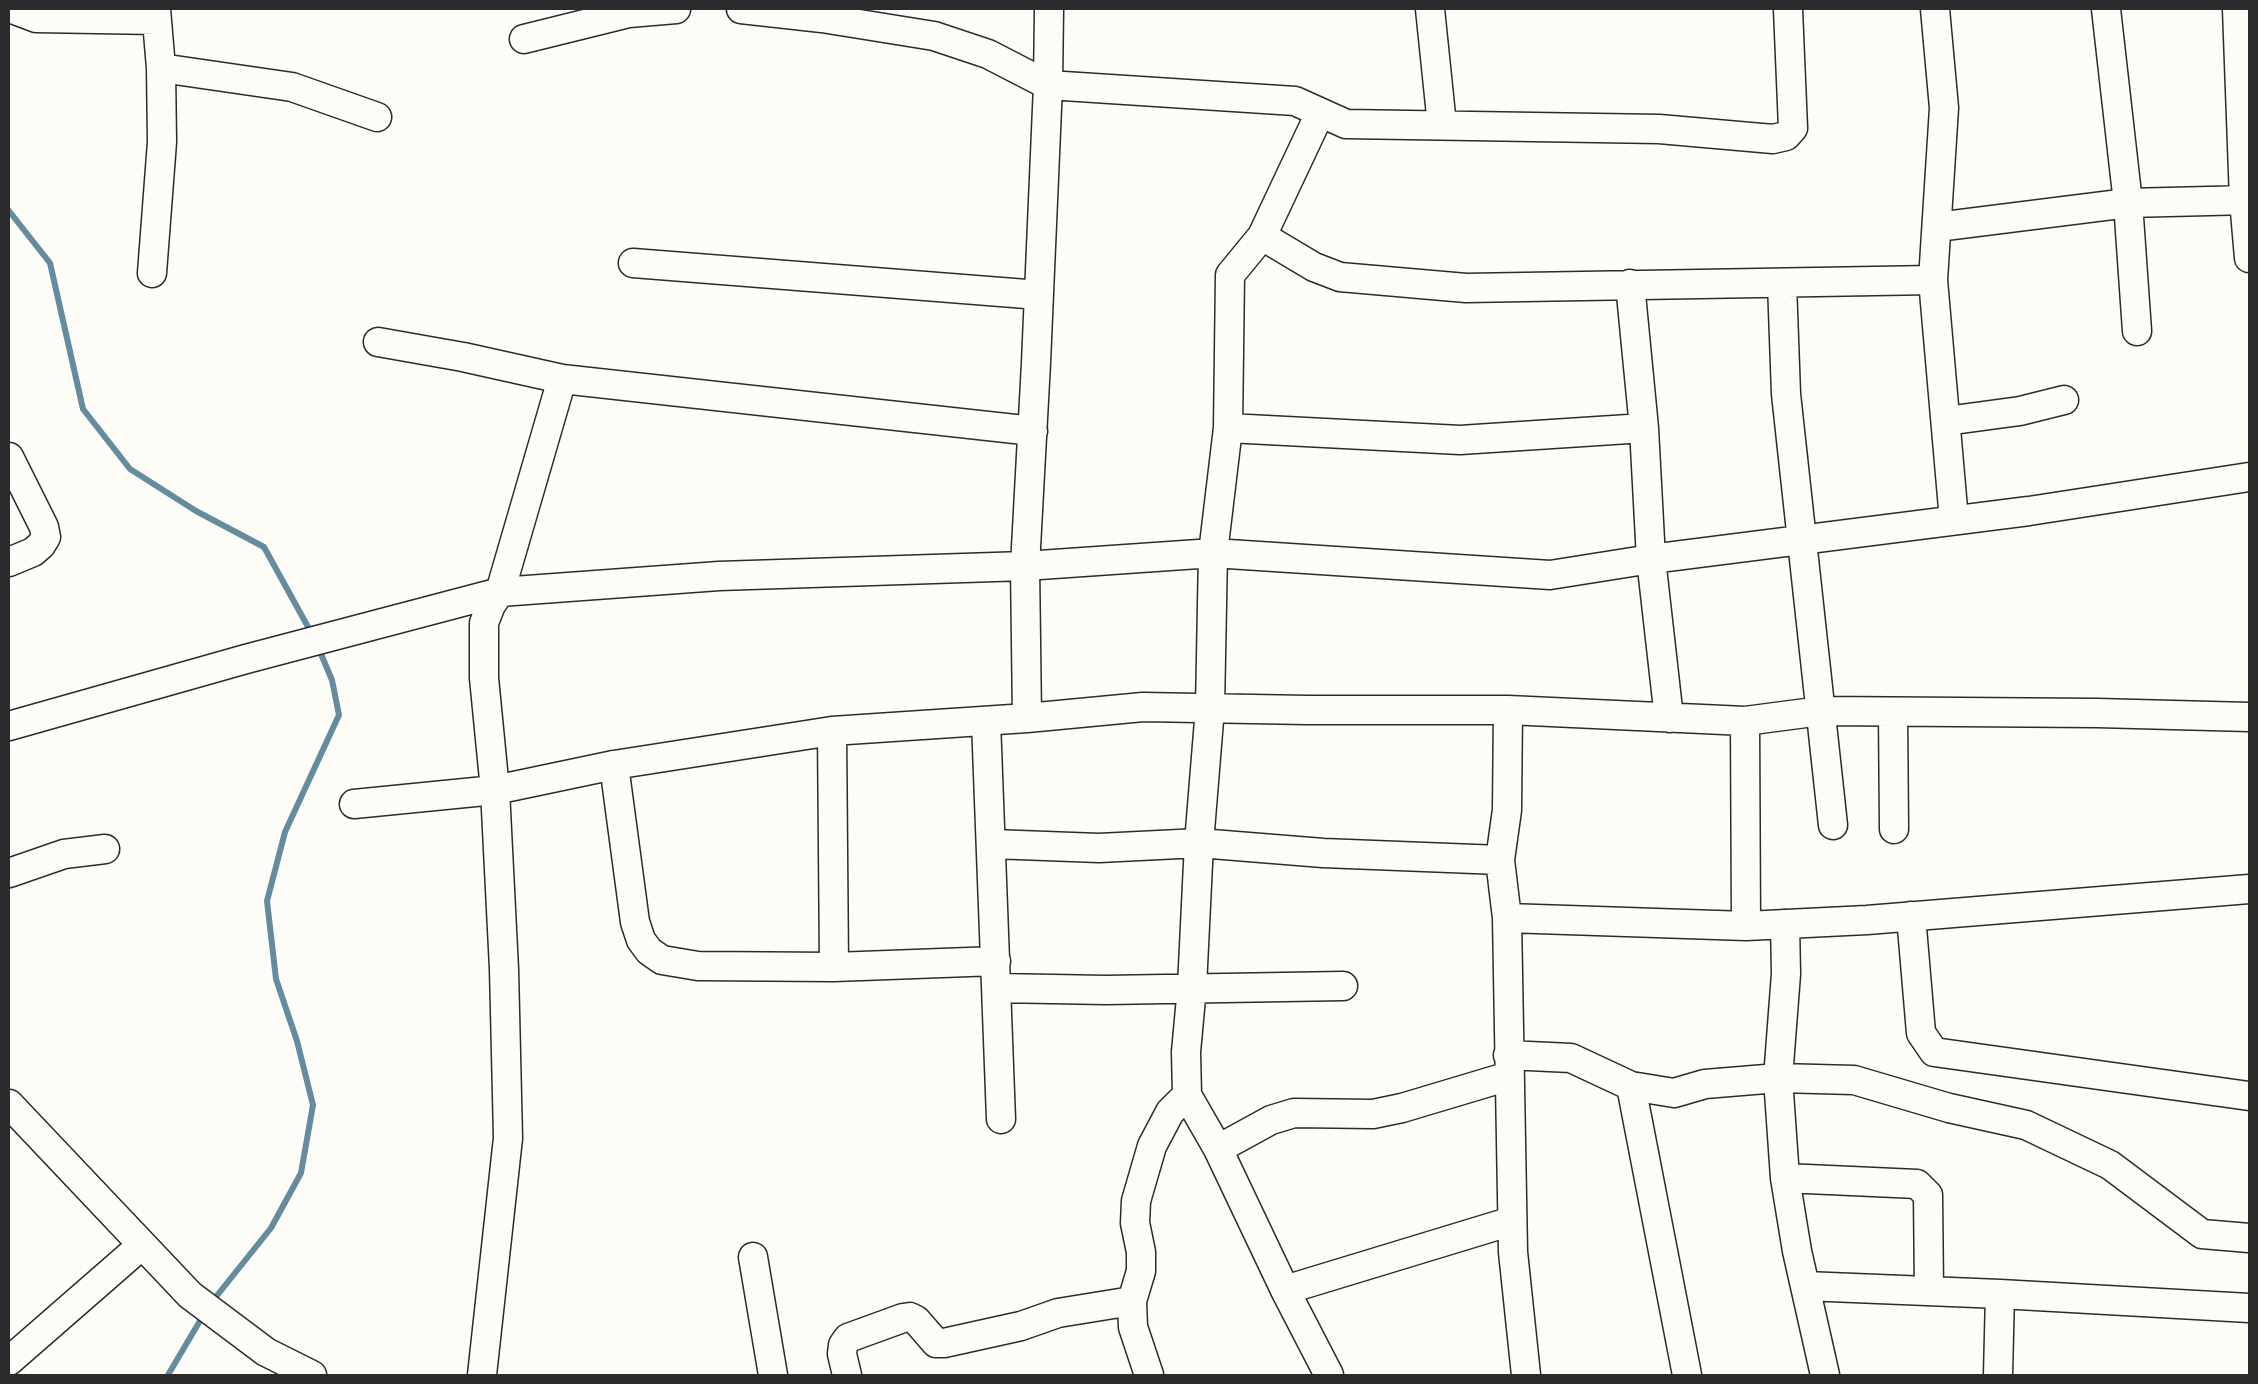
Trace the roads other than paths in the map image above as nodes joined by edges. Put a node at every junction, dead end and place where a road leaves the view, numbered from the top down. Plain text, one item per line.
1 (12, 9) edge
2 (676, 9) edge
3 (741, 9) edge
4 (1049, 9) edge
5 (1430, 9) edge
6 (1788, 9) edge
7 (1934, 9) edge
8 (2106, 9) edge
9 (2237, 9) edge
10 (629, 11) edge
11 (156, 14) edge
12 (524, 39) dead end
13 (161, 68) junction
14 (1048, 85) junction
15 (1320, 113) junction
16 (376, 117) dead end
17 (1442, 125) junction
18 (2247, 200) edge
19 (2128, 203) junction
20 (1937, 227) junction
21 (1262, 236) junction
22 (2249, 258) edge
23 (633, 263) dead end
24 (152, 273) dead end
25 (1933, 280) junction
26 (1782, 282) junction
27 (1630, 284) junction
28 (1039, 295) junction
29 (2137, 331) dead end
30 (378, 342) dead end
31 (562, 379) junction
32 (2064, 400) dead end
33 (1946, 421) junction
34 (1228, 428) junction
35 (1644, 428) junction
36 (1033, 431) junction
37 (9, 457) edge
38 (2249, 477) edge
39 (1954, 520) junction
40 (1801, 542) junction
41 (1214, 553) junction
42 (1651, 559) junction
43 (9, 562) edge
44 (1025, 566) junction
45 (500, 592) junction
46 (1210, 708) junction
47 (1508, 710) junction
48 (1821, 711) junction
49 (1893, 712) junction
50 (2249, 717) edge
51 (1027, 718) junction
52 (1669, 718) junction
53 (986, 721) junction
54 (1745, 721) junction
55 (9, 726) edge
56 (832, 731) junction
57 (614, 765) junction
58 (494, 790) junction
59 (354, 804) dead end
60 (1833, 825) dead end
61 (1894, 829) dead end
62 (992, 844) junction
63 (1199, 844) junction
64 (105, 849) dead end
65 (1500, 860) junction
66 (9, 873) edge
67 (2249, 889) edge
68 (1911, 916) junction
69 (1507, 918) junction
70 (1785, 924) junction
71 (1746, 926) junction
72 (834, 967) junction
73 (996, 974) junction
74 (1342, 986) dead end
75 (1192, 987) junction
76 (1509, 1065) junction
77 (1778, 1078) junction
78 (1631, 1086) junction
79 (1187, 1095) junction
80 (2249, 1096) edge
81 (10, 1108) edge
82 (1002, 1119) dead end
83 (1218, 1149) junction
84 (1785, 1178) junction
85 (1512, 1221) junction
86 (2249, 1238) edge
87 (142, 1245) junction
88 (753, 1257) dead end
89 (1805, 1286) junction
90 (1285, 1290) junction
91 (1929, 1291) junction
92 (2000, 1294) junction
93 (1132, 1301) junction
94 (2249, 1308) edge
95 (9, 1361) edge
96 (312, 1375) edge
97 (482, 1375) edge
98 (773, 1375) edge
99 (847, 1375) edge
100 (1149, 1375) edge
101 (1329, 1375) edge
102 (1526, 1375) edge
103 (1688, 1375) edge
104 (1825, 1375) edge
105 (1998, 1375) edge

1 - 11 street
2 - 10 street
3 - 14 street
4 - 14 street
5 - 17 street
6 - 17 street
7 - 20 street
8 - 19 street
9 - 18 street
10 - 12 street
11 - 13 street
13 - 16 street
13 - 24 street
14 - 15 street
14 - 28 street
15 - 17 street
15 - 21 street
18 - 19 street
18 - 22 street
19 - 20 street
19 - 29 street
20 - 25 street
21 - 27 street
21 - 34 street
23 - 28 street
25 - 26 street
25 - 33 street
26 - 27 street
26 - 40 street
27 - 35 street
28 - 36 street
30 - 31 street
31 - 36 street
31 - 45 street
32 - 33 street
33 - 39 street
34 - 35 street
34 - 41 street
35 - 42 street
36 - 44 street
37 - 43 street
38 - 39 street
39 - 40 street
40 - 42 street
40 - 48 street
41 - 42 street
41 - 44 street
41 - 46 street
42 - 52 street
44 - 45 street
44 - 51 street
45 - 55 street
45 - 58 street
46 - 47 street
46 - 51 street
46 - 63 street
47 - 52 street
47 - 65 street
48 - 49 street
48 - 54 street
48 - 60 street
49 - 50 street
49 - 61 street
51 - 53 street
52 - 54 street
53 - 56 street
53 - 62 street
54 - 71 street
56 - 57 street
56 - 72 street
57 - 58 street
57 - 72 street
58 - 59 street
58 - 97 street
62 - 63 street
62 - 73 street
63 - 65 street
63 - 75 street
64 - 66 street
65 - 69 street
67 - 68 street
68 - 70 street
68 - 80 street
69 - 71 street
69 - 76 street
70 - 71 street
70 - 77 street
72 - 73 street
73 - 75 street
73 - 82 street
74 - 75 street
75 - 79 street
76 - 78 street
76 - 83 street
76 - 85 street
77 - 78 street
77 - 84 street
77 - 86 street
78 - 103 street
79 - 83 street
79 - 93 street
81 - 87 street
83 - 90 street
84 - 89 street
84 - 91 street
85 - 90 street
85 - 102 street
87 - 95 street
87 - 96 street
88 - 98 street
89 - 91 street
89 - 104 street
90 - 101 street
91 - 92 street
92 - 94 street
92 - 105 street
93 - 99 street
93 - 100 street

